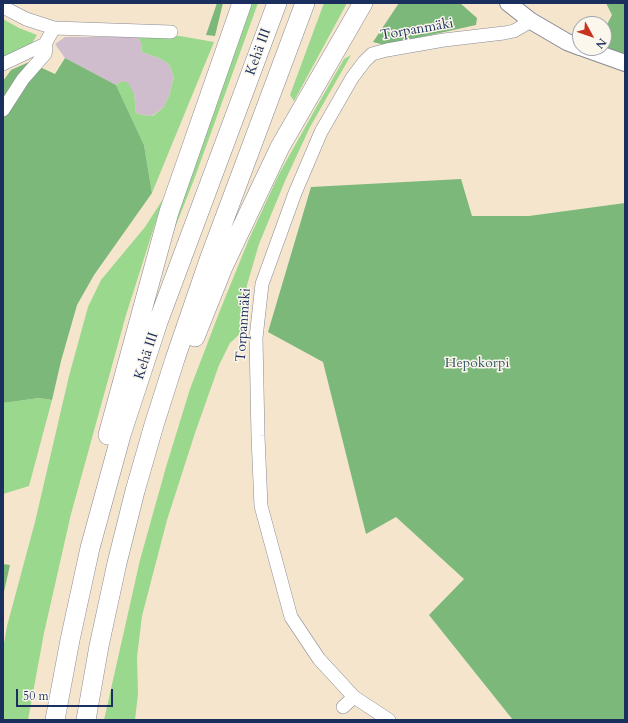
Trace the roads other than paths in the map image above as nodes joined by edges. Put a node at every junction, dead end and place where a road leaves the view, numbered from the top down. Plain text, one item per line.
1 (242, 3) edge
2 (277, 3) edge
3 (305, 3) edge
4 (362, 3) edge
5 (508, 3) edge
6 (3, 7) edge
7 (531, 21) junction
8 (54, 28) junction
9 (170, 32) dead end
10 (45, 44) junction
11 (572, 44) edge
12 (604, 56) edge
13 (625, 63) edge
14 (3, 64) edge
15 (3, 110) edge
16 (154, 425) junction
17 (90, 548) junction
18 (354, 696) junction
19 (343, 707) dead end
20 (386, 719) edge
21 (55, 720) edge
22 (86, 720) edge

1 - 17 highway
2 - 17 highway, Kehä III
3 - 16 highway, Kehä III
4 - 16 highway
5 - 7 main road
6 - 8 street
7 - 11 main road
7 - 18 street, Torpanmäki
8 - 9 street
8 - 10 street
10 - 14 street
10 - 15 street
12 - 13 main road
16 - 22 highway, Kehä III
17 - 21 highway, Kehä III
18 - 19 street
18 - 20 street, Torpanmäki

